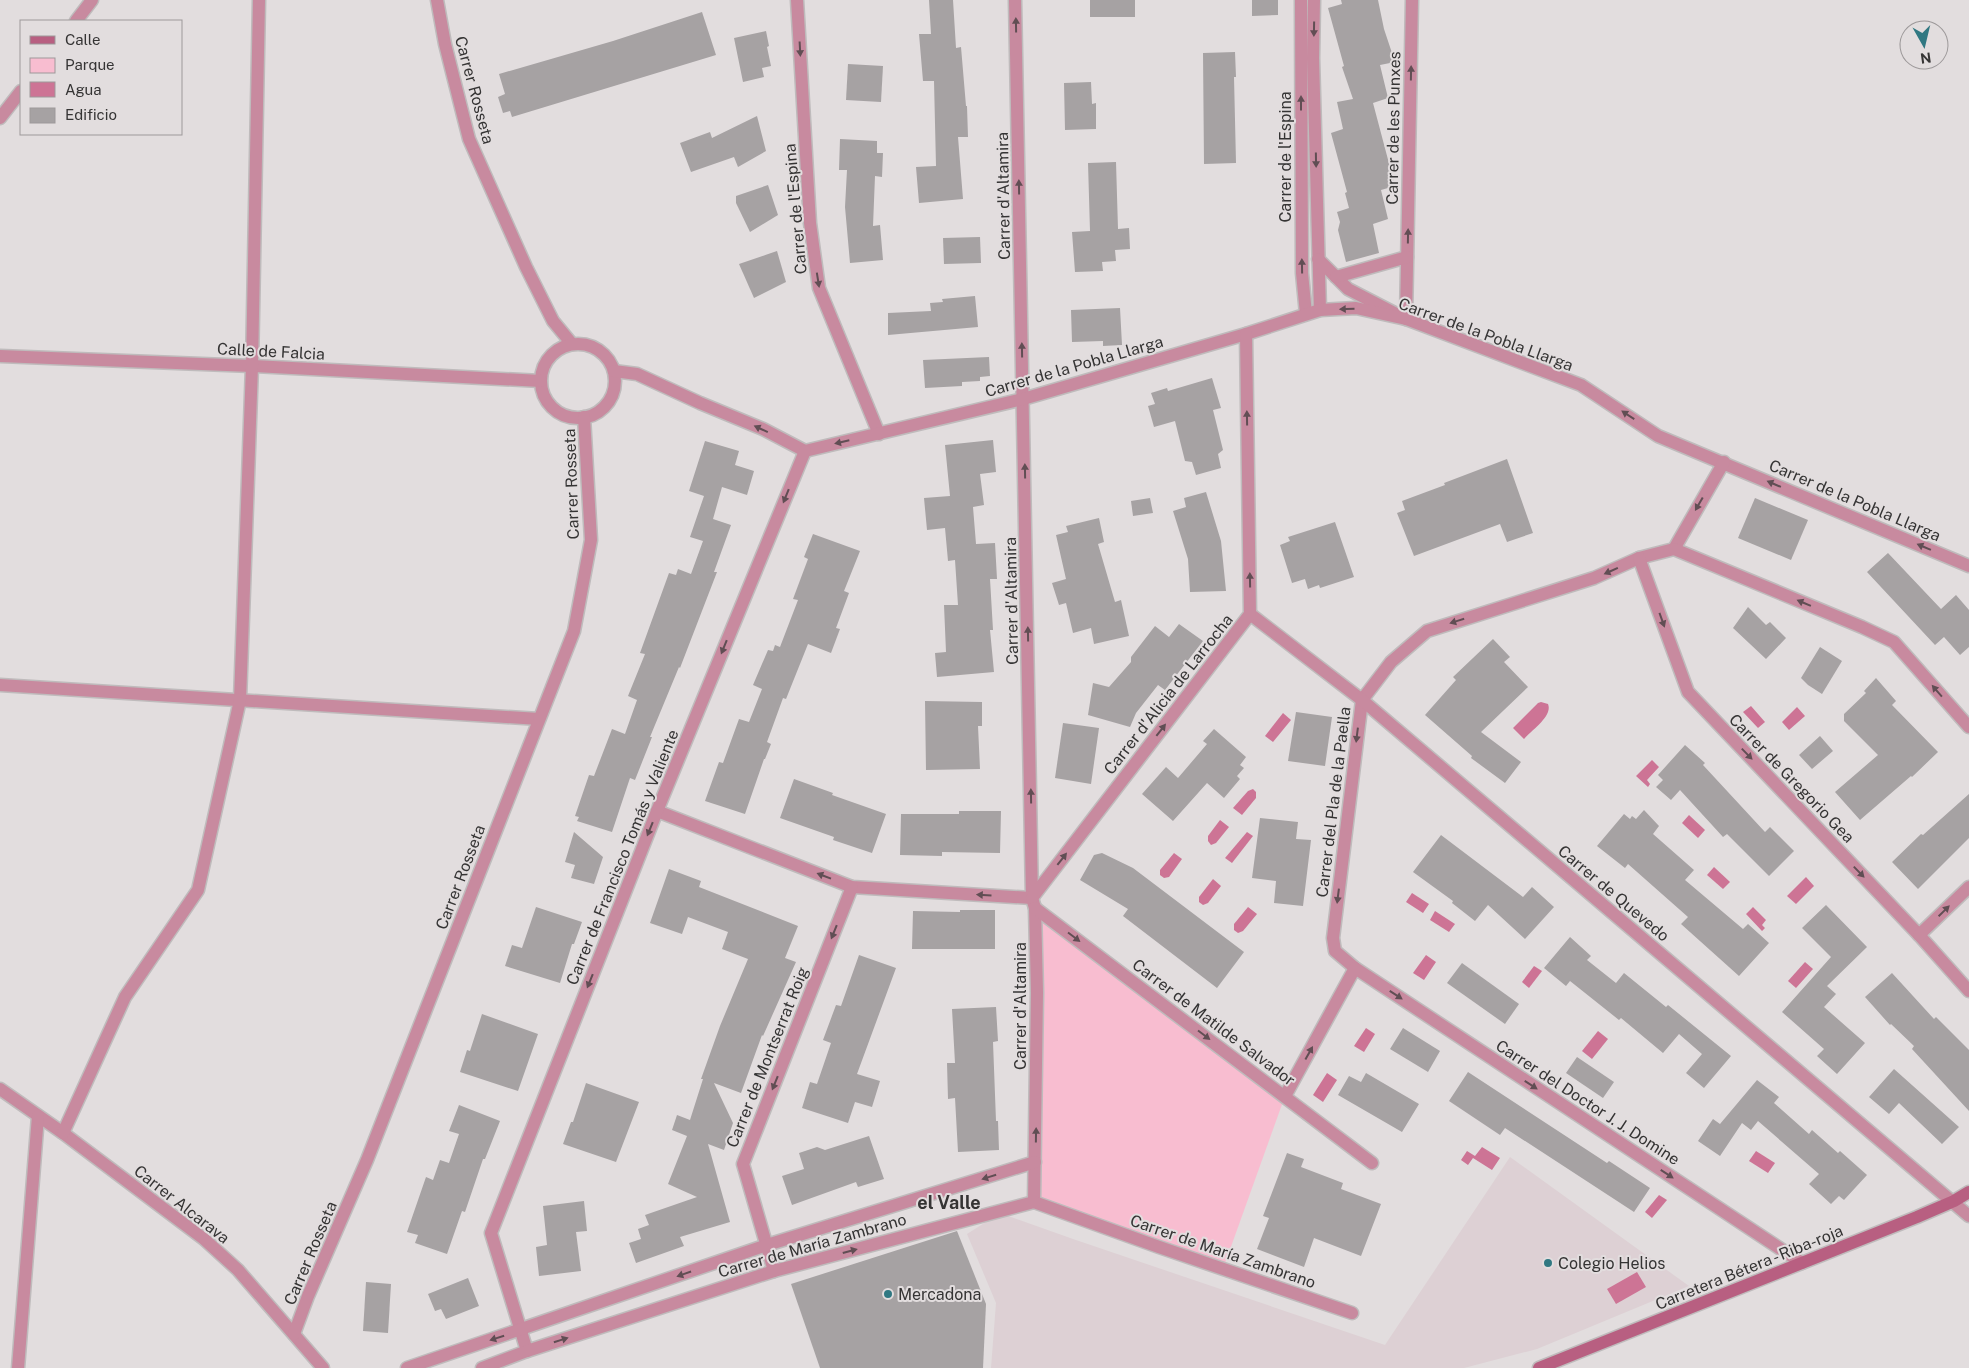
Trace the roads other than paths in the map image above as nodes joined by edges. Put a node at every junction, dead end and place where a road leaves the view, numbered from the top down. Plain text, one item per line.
1 (92, 0) edge
2 (260, 0) edge
3 (437, 0) edge
4 (797, 0) edge
5 (1015, 0) edge
6 (1301, 0) edge
7 (1314, 0) edge
8 (1412, 0) edge
9 (77, 20) edge
10 (20, 92) edge
11 (0, 118) edge
12 (1407, 257) junction
13 (1318, 259) junction
14 (1336, 277) junction
15 (1320, 310) junction
16 (1306, 314) junction
17 (1406, 320) junction
18 (1246, 334) junction
19 (572, 344) junction
20 (0, 356) edge
21 (252, 366) junction
22 (614, 371) junction
23 (541, 381) junction
24 (1023, 399) junction
25 (584, 417) junction
26 (879, 434) junction
27 (805, 451) junction
28 (1724, 462) junction
29 (1674, 549) junction
30 (1639, 558) junction
31 (1969, 566) edge
32 (1250, 614) junction
33 (0, 685) edge
34 (240, 700) junction
35 (1362, 700) junction
36 (539, 719) junction
37 (1969, 728) edge
38 (657, 811) junction
39 (1969, 886) edge
40 (852, 887) junction
41 (1034, 903) junction
42 (1919, 935) junction
43 (1355, 968) junction
44 (1969, 991) edge
45 (0, 1089) edge
46 (1285, 1096) junction
47 (38, 1116) junction
48 (63, 1133) junction
49 (1035, 1162) junction
50 (1372, 1162) dead end
51 (1969, 1192) edge
52 (1954, 1201) junction
53 (1034, 1202) junction
54 (1969, 1216) edge
55 (767, 1245) junction
56 (1802, 1264) junction
57 (774, 1271) junction
58 (1352, 1313) dead end
59 (521, 1330) junction
60 (294, 1334) junction
61 (527, 1351) junction
62 (18, 1368) edge
63 (323, 1368) edge
64 (407, 1368) edge
65 (482, 1368) edge
66 (1539, 1368) edge

1 - 9 street
2 - 21 street
3 - 19 street, Carrer Rosseta
4 -> 26 street, Carrer de l'Espina
24 -> 5 street, Carrer d'Altamira
16 -> 6 street, Carrer de l'Espina
7 -> 13 street
12 -> 8 street, Carrer de les Punxes
10 - 11 street
12 - 14 street
12 - 17 street, Carrer de les Punxes
13 - 14 street
13 - 15 street
14 - 17 street
15 - 16 street, Carrer de la Pobla Llarga
17 -> 15 street, Carrer de la Pobla Llarga
16 - 18 street, Carrer de la Pobla Llarga
28 -> 17 street, Carrer de la Pobla Llarga
18 - 24 street, Carrer de la Pobla Llarga
32 -> 18 street, Carrer d'Alicia de Larrocha
19 - 22 street
19 - 23 street
20 - 21 street, Calle de Falcia
21 - 23 street, Calle de Falcia
21 - 34 street
22 - 25 street, Carrer Rosseta
27 -> 22 street
23 - 25 street, Carrer Rosseta
24 - 26 street, Carrer de la Pobla Llarga
41 -> 24 street, Carrer d'Altamira
25 - 36 street, Carrer Rosseta
26 -> 27 street
27 -> 38 street, Carrer de Francisco Tomás y Valiente
28 -> 29 street
31 -> 28 street, Carrer de la Pobla Llarga
29 - 30 street, Carrer del Pla de la Paella
37 -> 29 street
30 -> 35 street, Carrer del Pla de la Paella
30 -> 42 street, Carrer de Gregorio Gea
32 - 35 street, Carrer de Quevedo
41 -> 32 street, Carrer d'Alicia de Larrocha
33 - 34 street
34 - 36 street
34 - 48 street
35 -> 43 street, Carrer del Pla de la Paella
35 - 52 street, Carrer de Quevedo
36 - 60 street, Carrer Rosseta
40 -> 38 street
38 -> 59 street, Carrer de Francisco Tomás y Valiente
42 -> 39 street
41 -> 40 street
40 -> 55 street, Carrer de Montserrat Roig
41 -> 46 street, Carrer de Matilde Salvador
49 -> 41 street, Carrer d'Altamira
42 - 44 street, Carrer de Gregorio Gea
46 -> 43 street
43 -> 56 street, Carrer del Doctor J. J. Domine
45 - 47 street, Carrer Alcarava
46 - 50 street, Carrer de Matilde Salvador
47 - 48 street, Carrer Alcarava
47 - 62 street
48 - 60 street, Carrer Alcarava
49 - 53 street, Carrer d'Altamira
49 -> 55 street, Carrer de María Zambrano
51 - 52 main road, Carretera Bétera - Riba-roja
52 - 54 street, Carrer de Quevedo
52 - 56 main road, Carretera Bétera - Riba-roja
57 -> 53 street, Carrer de María Zambrano
53 - 58 street, Carrer de María Zambrano
55 - 57 street, Carrer de Montserrat Roig
55 -> 59 street, Carrer de María Zambrano
56 - 66 main road, Carretera Bétera - Riba-roja
61 -> 57 street, Carrer de María Zambrano
59 - 61 street, Carrer de Francisco Tomás y Valiente
59 -> 64 street, Carrer de María Zambrano
60 - 63 street, Carrer Alcarava
61 - 65 street, Carrer de María Zambrano

